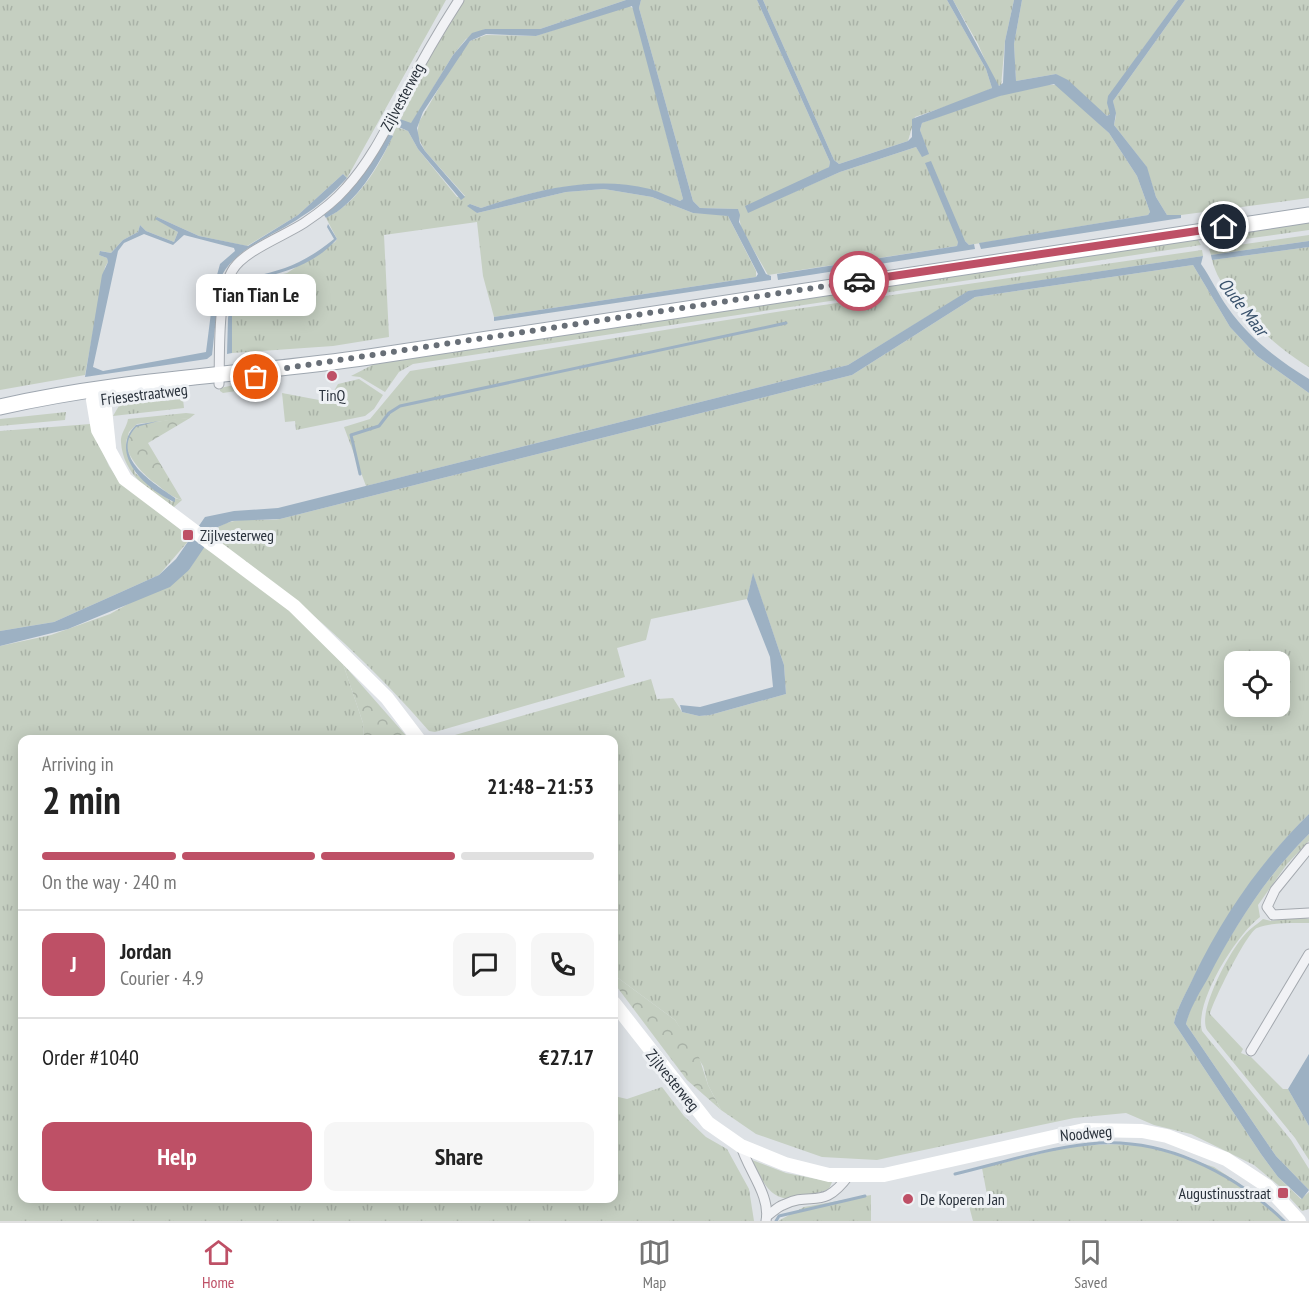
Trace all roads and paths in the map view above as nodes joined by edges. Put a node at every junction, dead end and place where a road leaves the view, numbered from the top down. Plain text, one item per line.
1 (459, 0) edge
2 (1309, 215) edge
3 (219, 379) junction
4 (98, 396) junction
5 (0, 407) edge
6 (415, 735) edge
7 (1309, 848) edge
8 (1309, 913) edge
9 (1309, 954) edge
10 (618, 1008) edge
11 (1251, 1052) dead end
12 (741, 1146) junction
13 (849, 1175) junction
14 (764, 1196) junction
15 (783, 1204) junction
16 (767, 1219) edge
17 (1299, 1221) edge

1 - 3 street, Zijlvesterweg
2 - 3 main road, Friesestraatweg
3 - 4 main road, Friesestraatweg
4 - 5 main road, Friesestraatweg
4 - 6 main road
7 - 8 street
9 - 11 street
10 - 12 main road, Zijlvesterweg
12 - 13 main road, Zijlvesterweg
12 - 14 street
13 - 15 street
13 - 17 main road, Noodweg
14 - 15 street
14 - 16 street
15 - 16 street

